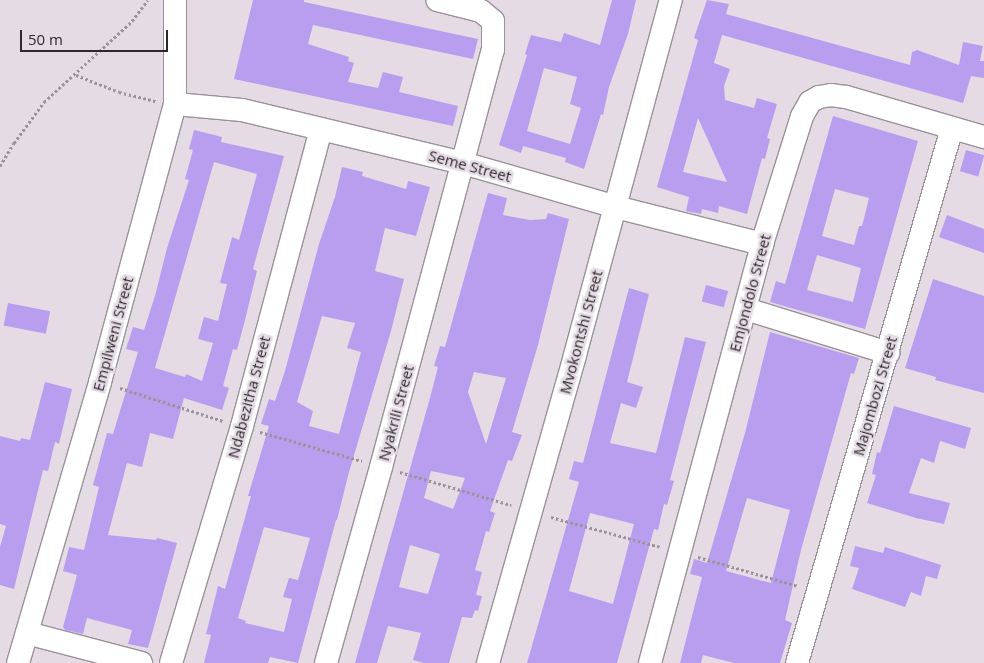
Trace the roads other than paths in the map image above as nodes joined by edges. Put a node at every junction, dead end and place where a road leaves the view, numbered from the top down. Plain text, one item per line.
1 (174, 0) edge
2 (437, 0) edge
3 (671, 0) edge
4 (174, 104) junction
5 (952, 128) junction
6 (321, 130) junction
7 (984, 137) edge
8 (463, 163) junction
9 (616, 207) junction
10 (762, 244) junction
11 (746, 309) junction
12 (888, 353) junction
13 (27, 633) junction
14 (18, 663) edge
15 (140, 663) edge
16 (171, 663) edge
17 (326, 663) edge
18 (488, 663) edge
19 (650, 663) edge
20 (797, 663) edge

1 - 4 street, Empilweni Street
2 - 8 street, Nyakrili Street
3 - 9 street, Mvokontshi Street
4 - 6 street, Seme Street
4 - 13 street, Empilweni Street
5 - 7 street, Emjondolo Street
5 - 10 street, Emjondolo Street
5 - 12 street, Majombozi Street
6 - 8 street, Seme Street
6 - 16 street, Ndabezitha Street
8 - 9 street, Seme Street
8 - 17 street, Nyakrili Street
9 - 10 street, Seme Street
9 - 18 street, Mvokontshi Street
10 - 11 street, Emjondolo Street
11 - 12 street
11 - 19 street, Emjondolo Street
12 - 20 street, Majombozi Street
13 - 14 street, Empilweni Street
13 - 15 street

